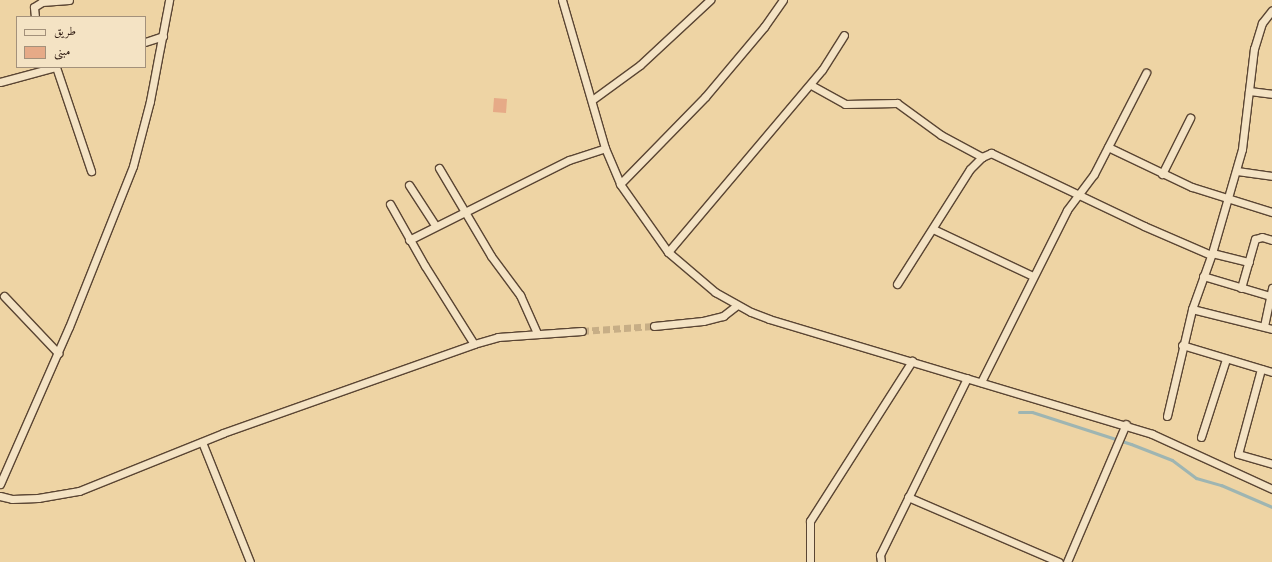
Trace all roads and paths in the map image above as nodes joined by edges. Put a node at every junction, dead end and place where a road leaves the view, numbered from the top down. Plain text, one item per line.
1 (69, 0) edge
2 (169, 0) edge
3 (562, 0) edge
4 (710, 0) edge
5 (783, 0) edge
6 (1272, 10) edge
7 (35, 16) edge
8 (844, 35) dead end
9 (163, 36) junction
10 (146, 42) edge
11 (46, 68) edge
12 (56, 68) edge
13 (1146, 73) dead end
14 (0, 82) edge
15 (811, 84) junction
16 (1249, 92) junction
17 (1272, 94) edge
18 (592, 100) junction
19 (1190, 118) dead end
20 (1108, 147) junction
21 (605, 148) junction
22 (982, 157) junction
23 (439, 168) dead end
24 (91, 171) dead end
25 (1237, 171) junction
26 (1162, 174) junction
27 (1272, 176) edge
28 (620, 184) junction
29 (409, 185) dead end
30 (1077, 194) junction
31 (1227, 199) junction
32 (390, 204) dead end
33 (464, 211) junction
34 (1272, 212) edge
35 (435, 225) junction
36 (933, 229) junction
37 (409, 240) junction
38 (1272, 240) edge
39 (668, 252) junction
40 (1212, 254) junction
41 (1249, 262) junction
42 (1032, 276) junction
43 (1203, 276) junction
44 (897, 284) dead end
45 (1241, 288) junction
46 (1271, 292) edge
47 (4, 296) dead end
48 (737, 305) junction
49 (1192, 309) junction
50 (654, 326) tunnel mouth
51 (1264, 326) junction
52 (1272, 328) edge
53 (582, 331) tunnel mouth
54 (537, 333) junction
55 (474, 344) junction
56 (1182, 345) junction
57 (58, 353) junction
58 (1226, 359) junction
59 (912, 361) junction
60 (1261, 370) junction
61 (1272, 372) edge
62 (967, 378) junction
63 (981, 382) junction
64 (1167, 416) dead end
65 (1126, 424) junction
66 (1202, 437) dead end
67 (202, 442) junction
68 (1272, 464) edge
69 (0, 484) edge
70 (1272, 489) edge
71 (0, 496) edge
72 (908, 497) junction
73 (250, 562) edge
74 (810, 562) edge
75 (881, 562) edge
76 (1059, 562) edge
77 (1067, 562) edge

1 - 7 street
2 - 9 street
3 - 18 street
4 - 18 street
5 - 28 street
6 - 16 street
8 - 15 street
9 - 10 street
9 - 57 street
11 - 14 street
12 - 24 street
13 - 20 street
15 - 22 street
15 - 39 street
16 - 17 street
16 - 25 street
18 - 21 street
19 - 26 street
20 - 26 street
20 - 30 street
21 - 28 street
21 - 33 street
22 - 30 street
22 - 36 street
23 - 33 street
25 - 27 street
25 - 31 street
26 - 31 street
28 - 39 street
29 - 35 street
30 - 40 street
30 - 42 street
31 - 34 street
31 - 40 street
32 - 37 street
33 - 35 street
33 - 54 street
35 - 37 street
36 - 42 street
36 - 44 street
37 - 55 street
38 - 41 street
39 - 48 street
40 - 41 street
40 - 43 street
41 - 45 street
42 - 63 street
43 - 45 street
43 - 49 street
45 - 46 street
46 - 51 street
47 - 57 street
48 - 50 street
48 - 59 street
49 - 51 street
49 - 56 street
51 - 52 street
53 - 54 street
54 - 55 street
55 - 67 street
56 - 58 street
56 - 64 street
57 - 69 street
58 - 60 street
58 - 66 street
59 - 62 street
59 - 74 street
60 - 61 street
60 - 68 street
62 - 63 street
62 - 72 street
63 - 65 street
65 - 70 street
65 - 77 street
67 - 71 street
67 - 73 street
72 - 75 street
72 - 76 street

